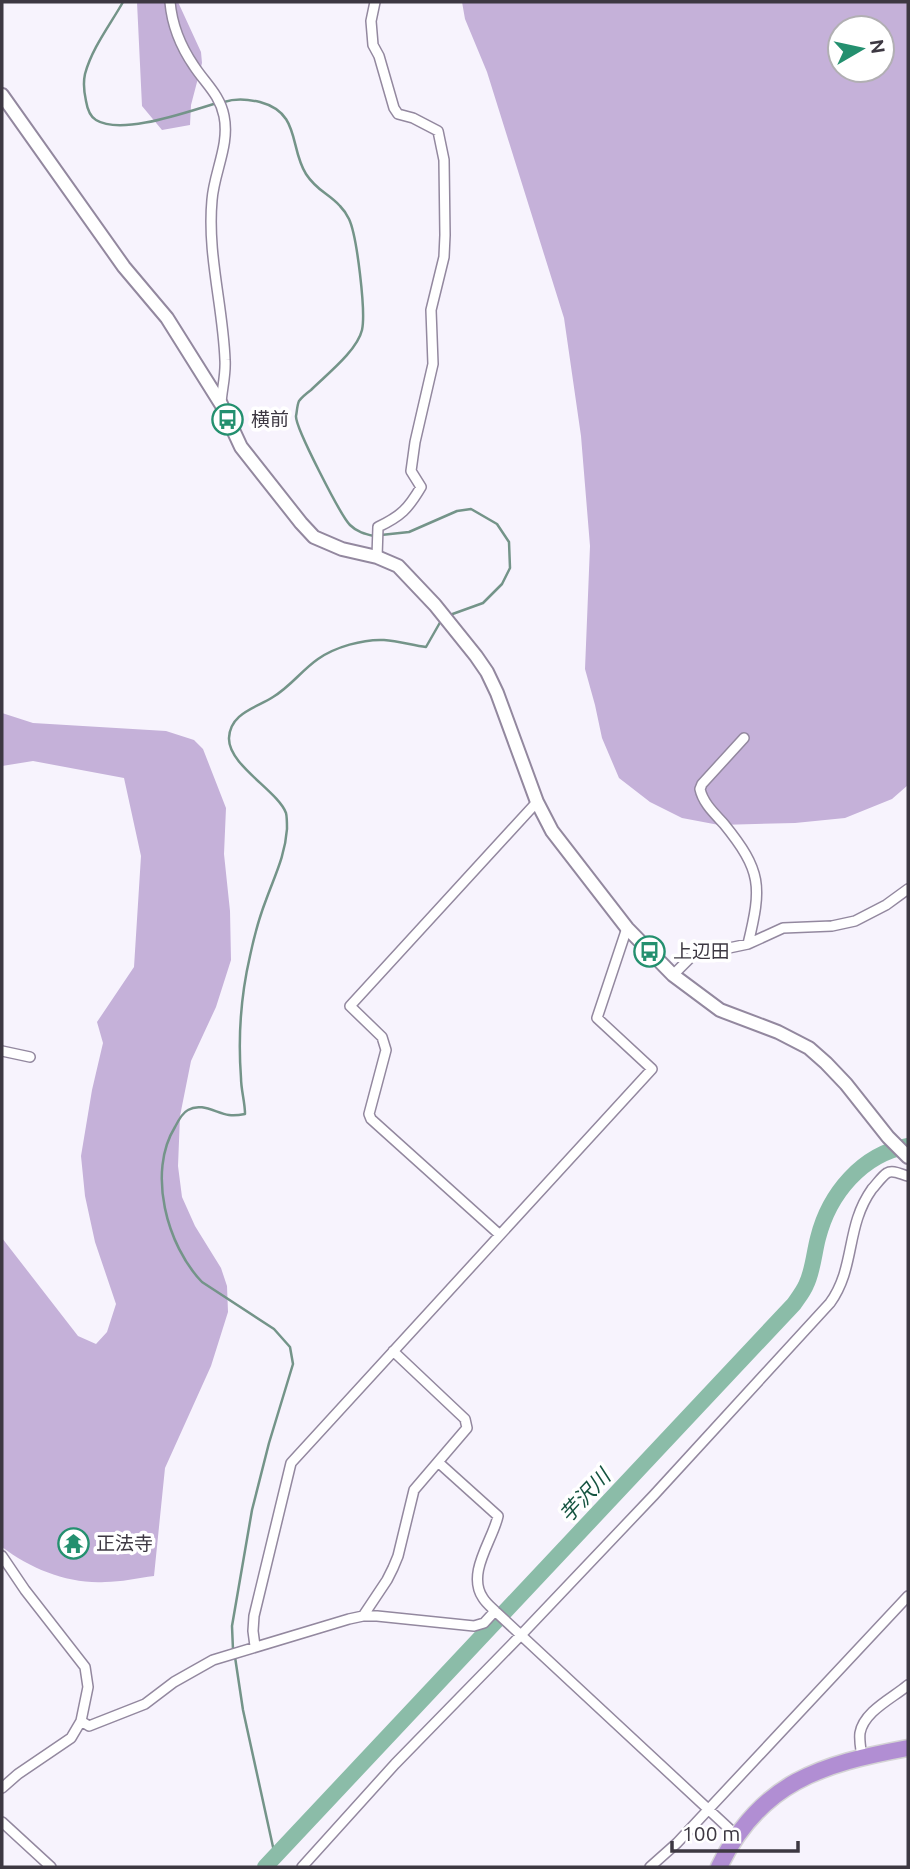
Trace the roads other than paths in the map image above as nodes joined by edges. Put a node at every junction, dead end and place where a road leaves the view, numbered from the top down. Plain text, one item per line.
1 (170, 2) edge
2 (374, 2) edge
3 (2, 95) edge
4 (221, 404) junction
5 (377, 551) junction
6 (744, 738) dead end
7 (537, 802) junction
8 (908, 889) edge
9 (627, 928) junction
10 (748, 944) junction
11 (673, 975) junction
12 (2, 1051) edge
13 (30, 1057) dead end
14 (907, 1156) edge
15 (908, 1176) edge
16 (500, 1235) junction
17 (393, 1352) junction
18 (438, 1462) junction
19 (2, 1556) edge
20 (908, 1596) edge
21 (496, 1612) junction
22 (363, 1616) junction
23 (520, 1634) junction
24 (254, 1647) junction
25 (908, 1685) edge
26 (81, 1721) junction
27 (908, 1748) edge
28 (862, 1757) junction
29 (2, 1788) edge
30 (707, 1810) junction
31 (2, 1822) edge
32 (737, 1836) junction
33 (51, 1867) edge
34 (302, 1867) edge
35 (650, 1867) edge
36 (719, 1867) edge

1 - 4 street
2 - 5 street
3 - 4 street
4 - 5 street
5 - 7 street
6 - 10 street
7 - 9 street
7 - 16 street
8 - 10 street
9 - 11 street
9 - 16 street
10 - 11 street
11 - 14 street
12 - 13 street
15 - 23 street
16 - 17 street
17 - 18 street
17 - 24 street
18 - 21 street
18 - 22 street
19 - 26 street
20 - 30 street
21 - 22 street
21 - 23 street
22 - 24 street
23 - 30 street
23 - 34 street
24 - 26 street
25 - 28 street
26 - 29 street
27 - 28 highway
28 - 32 highway
30 - 32 street
30 - 35 street
31 - 33 street
32 - 36 highway

